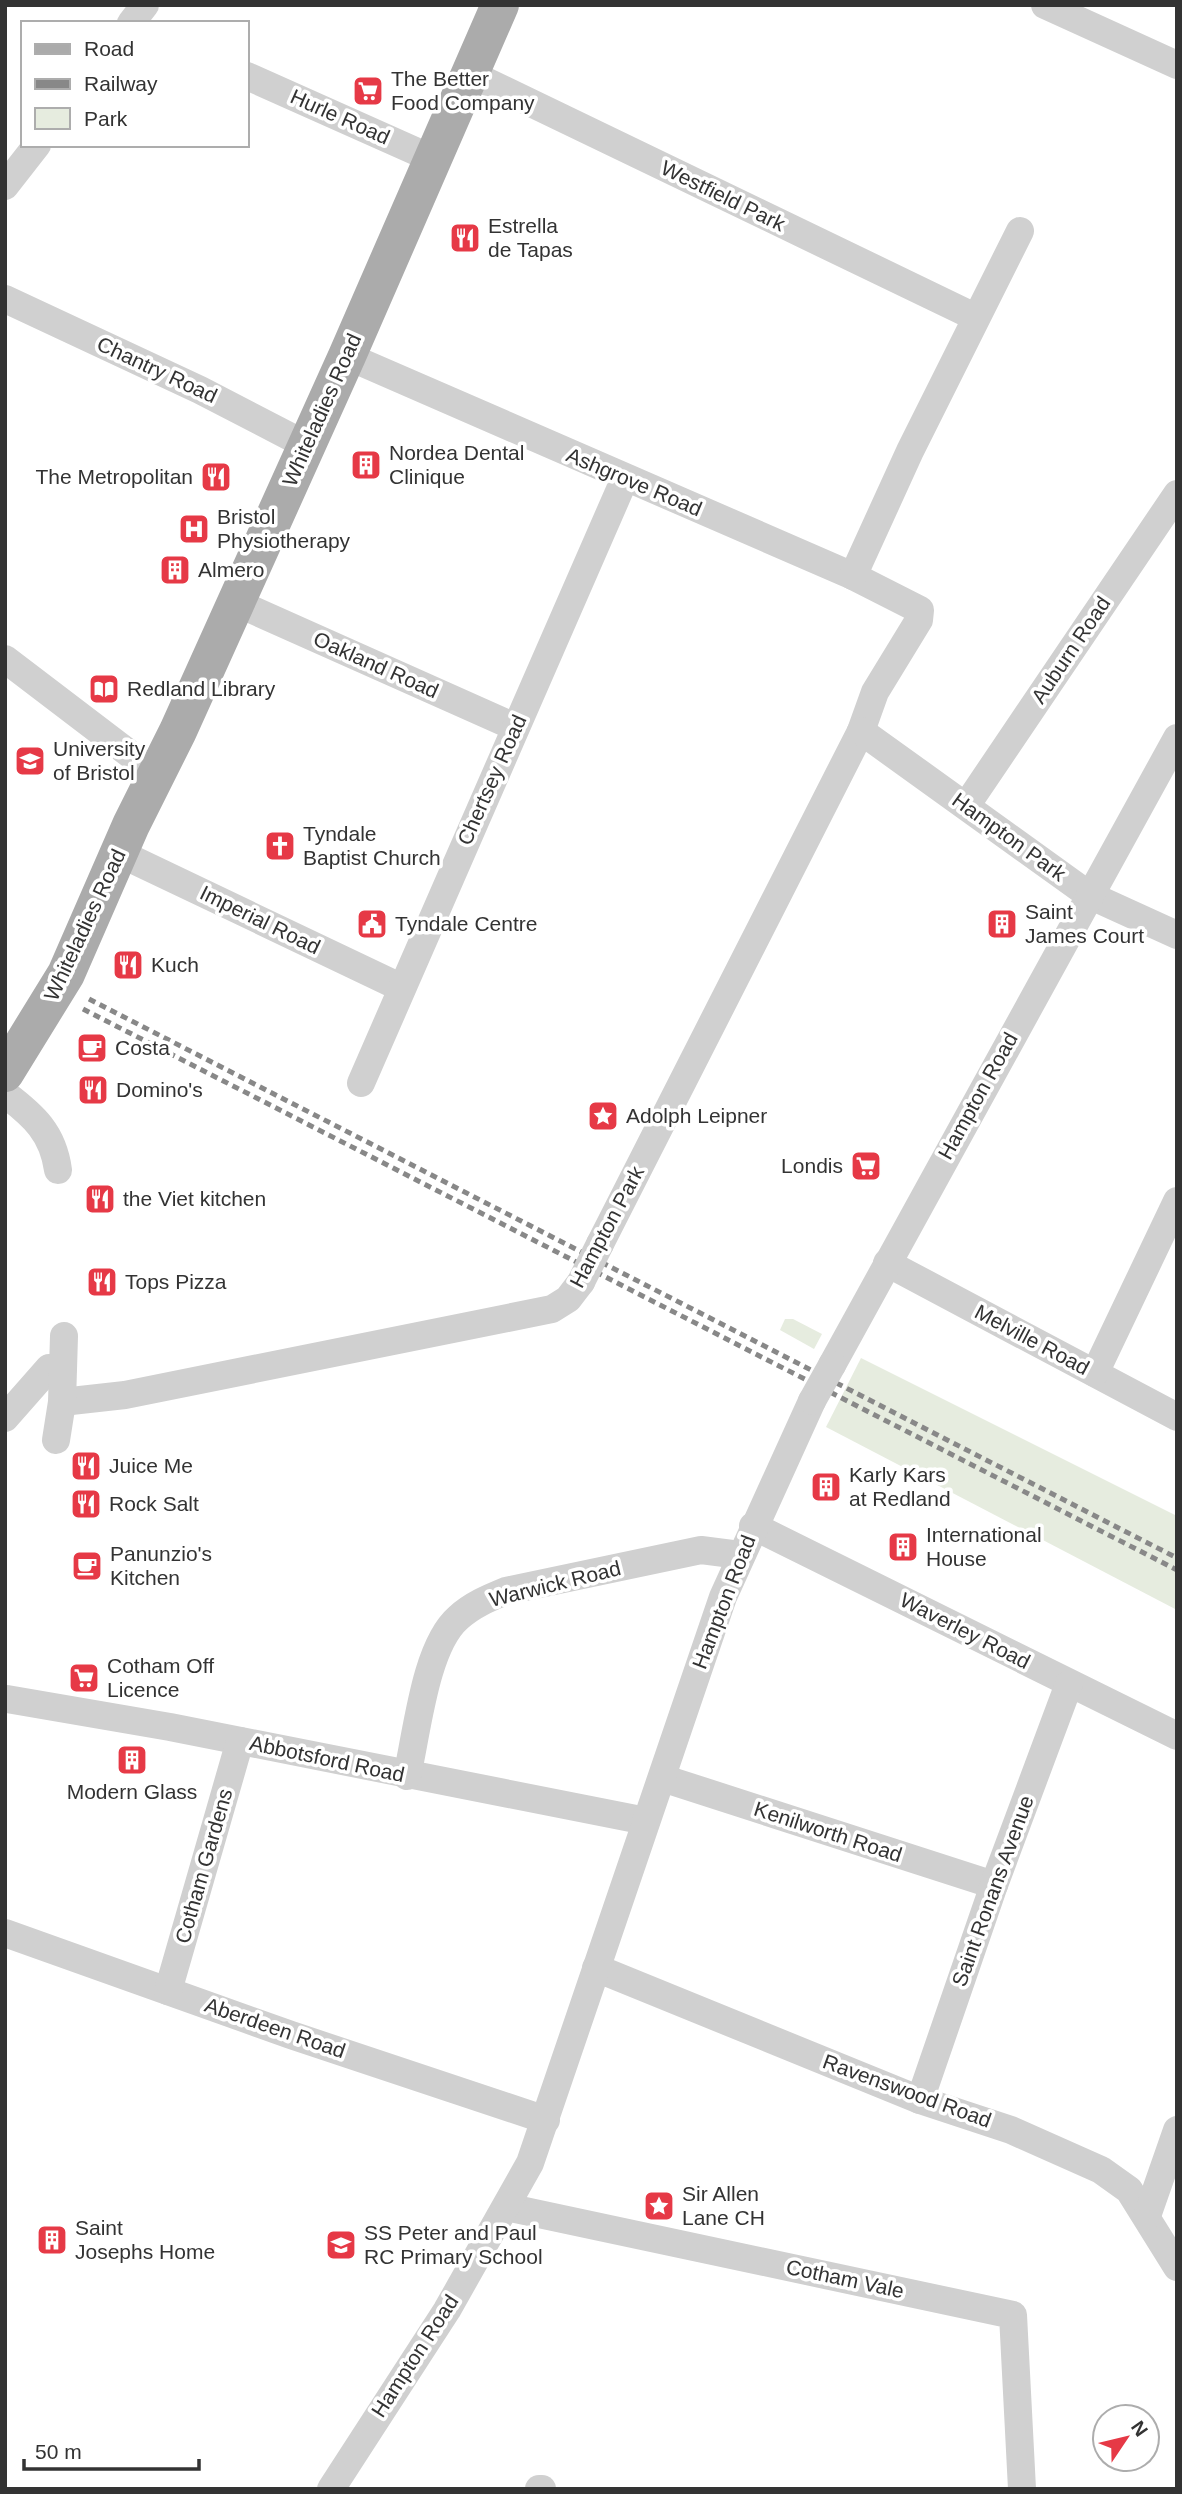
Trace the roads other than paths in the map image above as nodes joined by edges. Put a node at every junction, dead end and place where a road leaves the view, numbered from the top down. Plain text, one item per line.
1 (145, 5) edge
2 (499, 5) edge
3 (1045, 5) edge
4 (1078, 12) edge
5 (133, 21) edge
6 (1177, 65) edge
7 (471, 74) junction
8 (248, 76) edge
9 (35, 147) edge
10 (433, 159) junction
11 (5, 186) edge
12 (1020, 231) dead end
13 (5, 299) edge
14 (975, 317) junction
15 (347, 356) junction
16 (306, 445) junction
17 (625, 478) junction
18 (1177, 494) edge
19 (853, 576) junction
20 (237, 603) junction
21 (920, 610) joint
22 (5, 659) edge
23 (515, 727) junction
24 (861, 731) junction
25 (1177, 738) edge
26 (156, 774) junction
27 (966, 806) junction
28 (119, 853) junction
29 (1089, 895) junction
30 (1177, 935) edge
31 (402, 988) junction
32 (5, 1073) edge
33 (361, 1083) dead end
34 (5, 1094) edge
35 (58, 1170) dead end
36 (1177, 1200) edge
37 (887, 1263) junction
38 (64, 1336) dead end
39 (63, 1368) junction
40 (1095, 1373) junction
41 (62, 1402) junction
42 (1177, 1417) edge
43 (5, 1418) edge
44 (56, 1440) dead end
45 (753, 1526) junction
46 (740, 1555) junction
47 (1069, 1684) junction
48 (8, 1696) edge
49 (1177, 1737) edge
50 (240, 1741) junction
51 (407, 1776) junction
52 (662, 1778) junction
53 (646, 1821) junction
54 (994, 1885) junction
55 (5, 1933) edge
56 (596, 1968) junction
57 (168, 1991) junction
58 (920, 2100) junction
59 (546, 2120) junction
60 (1177, 2130) edge
61 (506, 2207) junction
62 (1147, 2216) junction
63 (1177, 2267) edge
64 (331, 2489) edge
65 (1022, 2489) edge

1 - 5 street
2 - 7 main road, Whiteladies Road
3 - 4 street
4 - 6 street
7 - 10 main road, Whiteladies Road
7 - 14 street, Westfield Park
8 - 10 street, Hurle Road
9 - 11 street
10 - 15 main road, Whiteladies Road
12 - 14 street
13 - 16 street, Chantry Road
14 - 19 street
15 - 16 main road, Whiteladies Road
15 - 17 street, Ashgrove Road
16 - 20 main road, Whiteladies Road
17 - 19 street, Ashgrove Road
17 - 23 street, Chertsey Road
18 - 27 street, Auburn Road
19 - 21 street, Ashgrove Road
20 - 23 street, Oakland Road
20 - 26 main road, Whiteladies Road
21 - 24 street, Hampton Park
22 - 26 street
23 - 31 street, Chertsey Road
24 - 27 street, Hampton Park
24 - 41 street, Hampton Park, bridge
25 - 29 street, Hampton Road
26 - 28 main road, Whiteladies Road
27 - 29 street, Hampton Park
28 - 31 street, Imperial Road
28 - 32 main road, Whiteladies Road
29 - 30 street, Hampton Park
29 - 37 street, Hampton Road
31 - 33 street, Chertsey Road
34 - 35 street
36 - 40 street
37 - 40 street, Melville Road
37 - 45 street, Hampton Road, bridge
38 - 39 street
39 - 41 street
39 - 43 street
40 - 42 street, Melville Road
41 - 44 street
45 - 46 street, Hampton Road
45 - 47 street, Waverley Road
46 - 51 street, Warwick Road
46 - 52 street, Hampton Road
47 - 49 street, Waverley Road
47 - 54 street, Saint Ronans Avenue
48 - 50 street, Abbotsford Road
50 - 51 street, Abbotsford Road
50 - 57 street, Cotham Gardens
51 - 53 street, Abbotsford Road
52 - 53 street, Hampton Road
52 - 54 street, Kenilworth Road
53 - 56 street, Hampton Road
54 - 58 street, Saint Ronans Avenue
55 - 57 street, Aberdeen Road
56 - 58 street, Ravenswood Road
56 - 59 street, Hampton Road
57 - 59 street, Aberdeen Road
58 - 62 street, Ravenswood Road
59 - 61 street, Hampton Road
60 - 62 street
61 - 64 street, Hampton Road
61 - 65 street, Cotham Vale
62 - 63 street, Ravenswood Road

